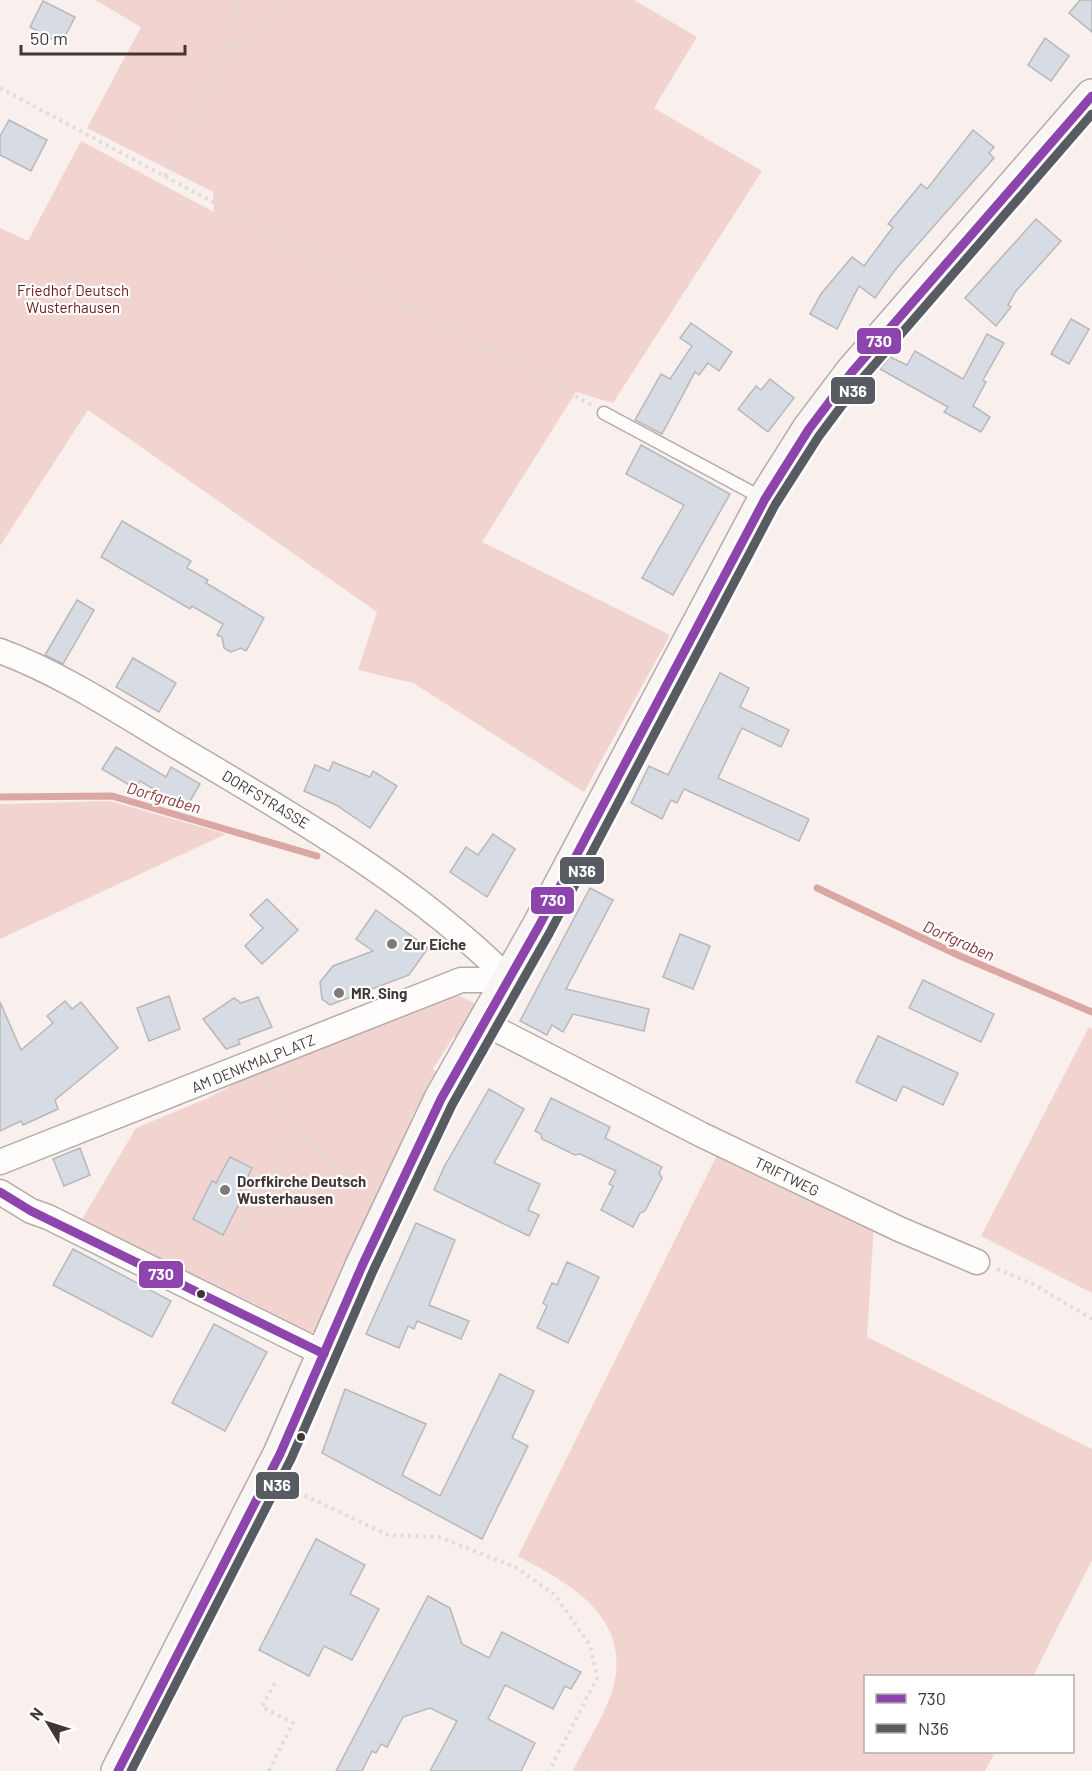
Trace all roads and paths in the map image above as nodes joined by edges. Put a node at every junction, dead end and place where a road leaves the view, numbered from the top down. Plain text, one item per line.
1 (239, 0) edge
2 (288, 0) edge
3 (224, 56) junction
4 (0, 88) edge
5 (1092, 96) edge
6 (165, 176) junction
7 (604, 413) joint
8 (765, 499) junction
9 (0, 651) edge
10 (510, 980) junction
11 (486, 1024) junction
12 (261, 1060) junction
13 (298, 1130) junction
14 (0, 1162) edge
15 (373, 1187) dead end
16 (0, 1192) edge
17 (977, 1262) joint
18 (204, 1295) junction
19 (1092, 1318) edge
20 (324, 1354) junction
21 (286, 1486) dead end
22 (276, 1680) dead end
23 (118, 1771) edge
24 (269, 1771) edge
25 (549, 1771) edge

1 - 3 path
2 - 3 path
3 - 6 path
4 - 6 path
5 - 8 main road
6 - 7 path
7 - 8 lane
8 - 10 main road
9 - 10 street, DORFSTRASSE
10 - 11 main road
10 - 12 street, AM DENKMALPLATZ
11 - 17 street, TRIFTWEG
11 - 20 main road
12 - 13 path
12 - 14 street, AM DENKMALPLATZ
13 - 15 path
13 - 18 path
16 - 18 street
17 - 19 path
18 - 20 street
20 - 23 main road
21 - 25 path
22 - 24 path

